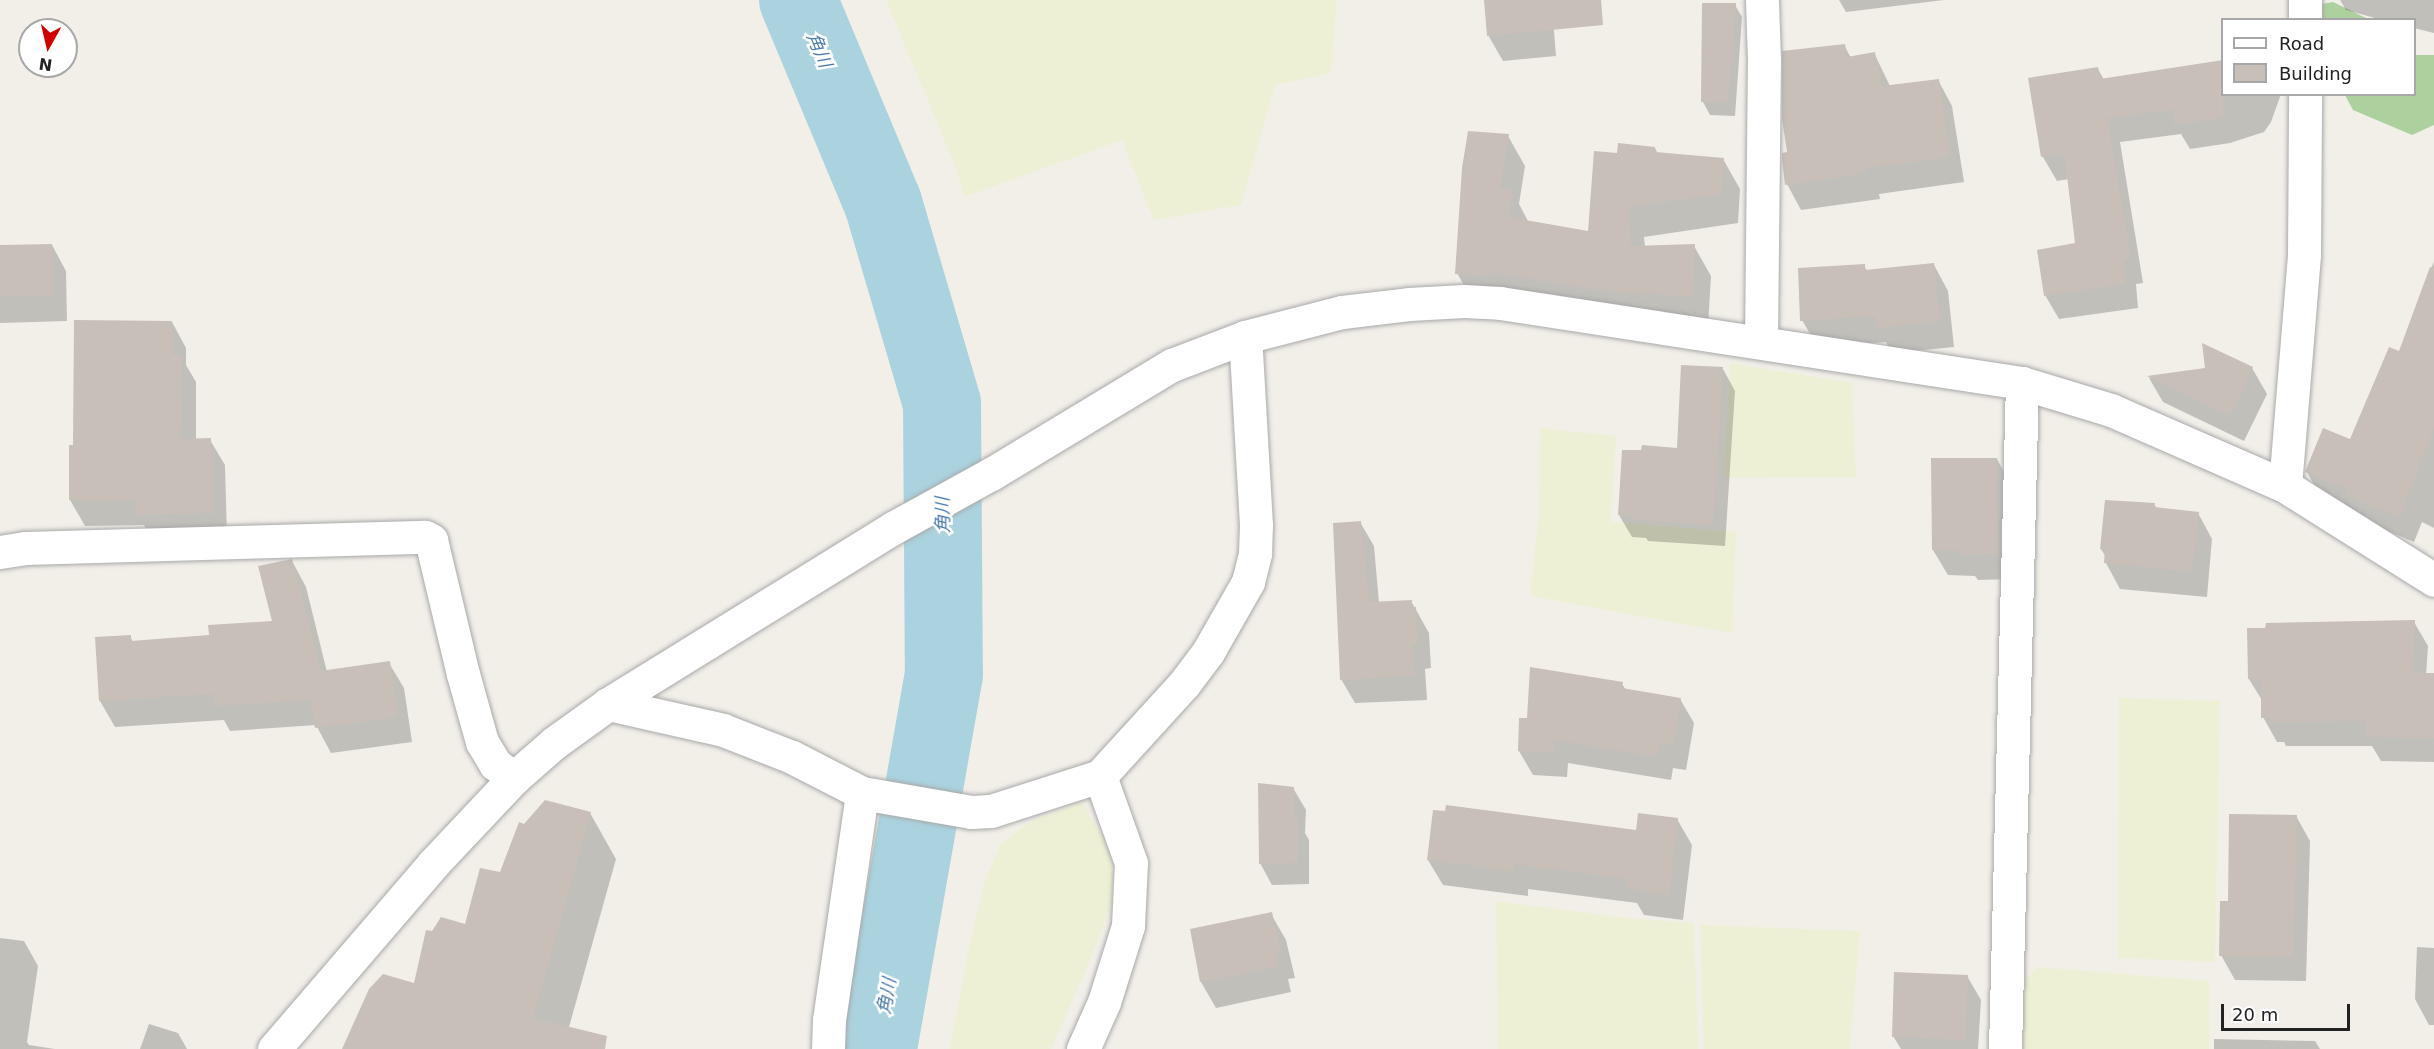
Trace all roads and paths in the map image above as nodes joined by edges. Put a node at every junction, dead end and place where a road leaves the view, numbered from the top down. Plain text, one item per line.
1 (1761, 0) edge
2 (2306, 0) edge
3 (2305, 18) edge
4 (2305, 96) edge
5 (1245, 336) junction
6 (1761, 342) junction
7 (2022, 383) junction
8 (2285, 486) junction
9 (0, 552) edge
10 (2434, 580) edge
11 (608, 704) junction
12 (1100, 776) junction
13 (514, 778) junction
14 (867, 794) junction
15 (274, 1049) edge
16 (828, 1049) edge
17 (1083, 1049) edge
18 (2005, 1049) edge

1 - 6 street
2 - 3 street
4 - 8 street
5 - 6 street
5 - 11 street
5 - 12 street
6 - 7 street
7 - 8 street
7 - 18 street
8 - 10 street
9 - 13 street
11 - 13 street
11 - 14 street
12 - 14 street
12 - 17 street
13 - 15 street
14 - 16 street

